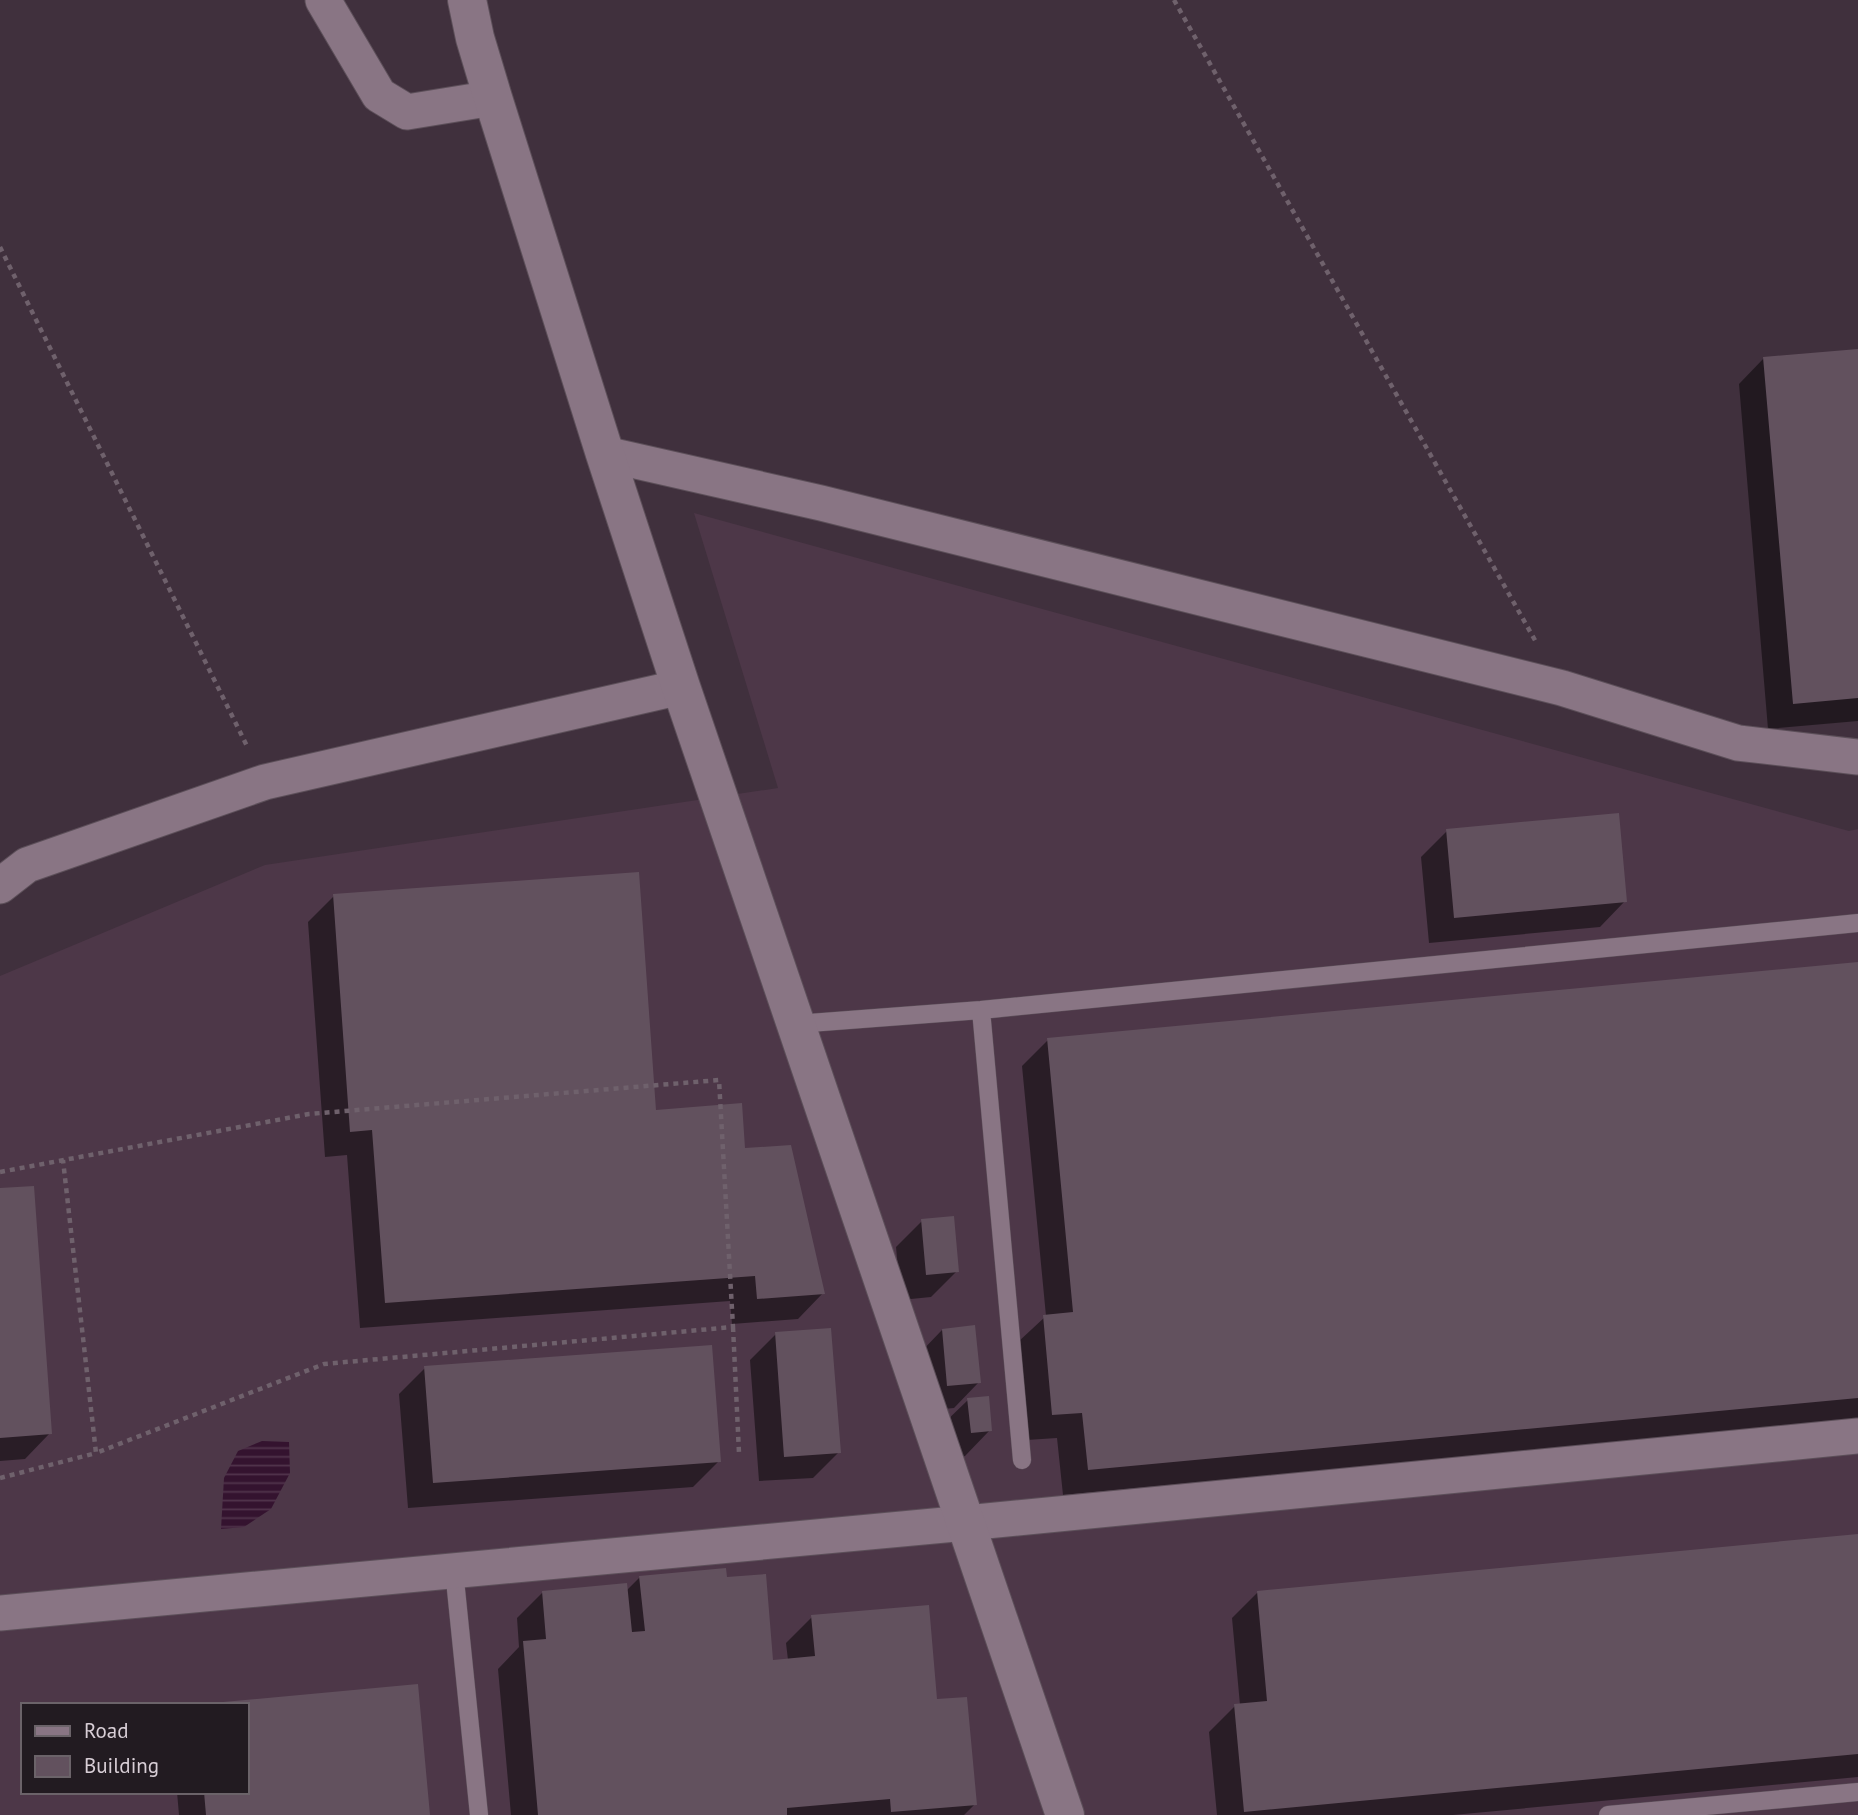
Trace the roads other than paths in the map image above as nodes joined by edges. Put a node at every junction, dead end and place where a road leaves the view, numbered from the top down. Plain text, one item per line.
1 (323, 0) edge
2 (467, 0) edge
3 (494, 98) junction
4 (605, 454) junction
5 (681, 687) junction
6 (1858, 757) edge
7 (0, 886) edge
8 (1858, 923) edge
9 (981, 1010) junction
10 (796, 1024) junction
11 (1858, 1436) edge
12 (1023, 1460) dead end
13 (966, 1523) junction
14 (454, 1570) junction
15 (0, 1613) edge
16 (1858, 1792) edge
17 (479, 1815) edge
18 (1065, 1815) edge
19 (1608, 1815) edge

1 - 3 street
2 - 3 street
3 - 4 street
4 - 5 street
4 - 6 street
5 - 7 street
5 - 10 street
8 - 9 lane
9 - 10 lane
9 - 12 lane
10 - 13 street
11 - 13 street
13 - 14 street
13 - 18 street
14 - 15 street
14 - 17 lane
16 - 19 lane

